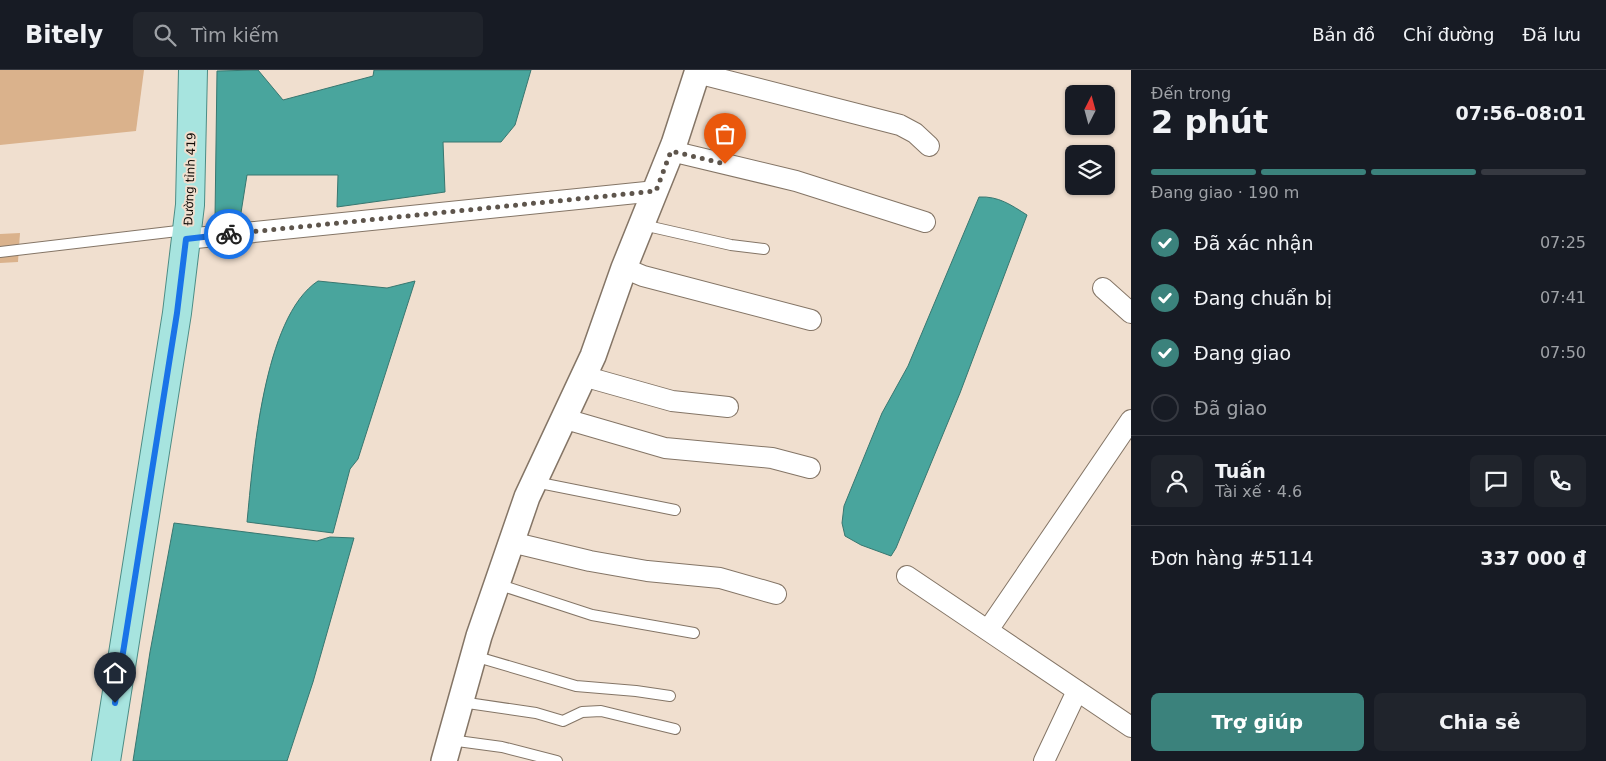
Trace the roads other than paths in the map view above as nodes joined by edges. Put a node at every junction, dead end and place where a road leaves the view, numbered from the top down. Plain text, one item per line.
1 (193, 70) edge
2 (697, 72) edge
3 (929, 146) dead end
4 (671, 151) junction
5 (656, 191) junction
6 (924, 222) dead end
7 (643, 225) junction
8 (187, 234) junction
9 (764, 249) dead end
10 (0, 252) edge
11 (624, 268) junction
12 (1103, 288) dead end
13 (1131, 313) edge
14 (811, 320) dead end
15 (583, 376) junction
16 (728, 407) dead end
17 (562, 418) junction
18 (1131, 420) edge
19 (810, 468) dead end
20 (534, 482) junction
21 (675, 510) dead end
22 (512, 542) junction
23 (907, 576) dead end
24 (496, 584) junction
25 (776, 594) dead end
26 (988, 630) junction
27 (694, 633) dead end
28 (473, 656) junction
29 (1077, 691) junction
30 (670, 696) dead end
31 (461, 702) junction
32 (1131, 727) edge
33 (675, 729) dead end
34 (447, 751) edge
35 (106, 761) edge
36 (557, 761) edge
37 (1044, 761) edge

1 - 8 main road, Đường tỉnh 419
2 - 3 street
2 - 4 street
4 - 5 street
4 - 6 street
5 - 7 street
5 - 8 street
7 - 9 lane
7 - 11 street
8 - 10 lane
8 - 35 main road, Đường tỉnh 419
11 - 14 street
11 - 15 street
12 - 13 street
15 - 16 street
15 - 17 street
17 - 19 street
17 - 20 street
18 - 26 street
20 - 21 lane
20 - 22 street
22 - 24 street
22 - 25 street
23 - 26 street
24 - 27 lane
24 - 28 street
26 - 29 street
28 - 30 lane
28 - 31 street
29 - 32 street
29 - 37 street
31 - 33 lane
31 - 34 street
34 - 36 lane

